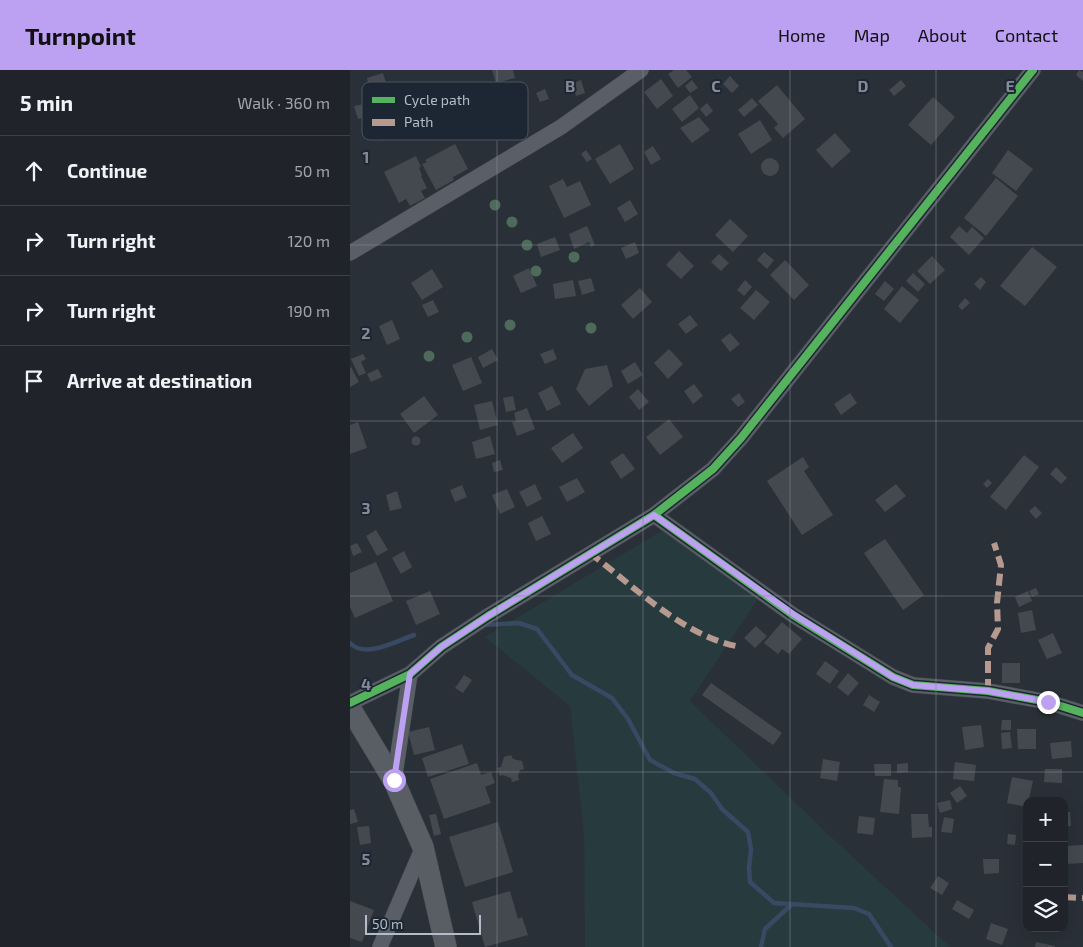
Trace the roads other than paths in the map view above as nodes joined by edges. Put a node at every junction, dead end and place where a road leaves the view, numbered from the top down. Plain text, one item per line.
1 (641, 70) edge
2 (1032, 70) edge
3 (350, 253) edge
4 (654, 515) junction
5 (410, 674) junction
6 (350, 703) edge
7 (350, 708) edge
8 (1083, 713) edge
9 (394, 780) junction
10 (423, 847) junction
11 (380, 947) edge
12 (446, 947) edge

1 - 3 street
2 - 4 street
4 - 5 street
4 - 8 street
5 - 6 street
5 - 9 street
7 - 9 main road
9 - 10 main road
10 - 11 street
10 - 12 main road

